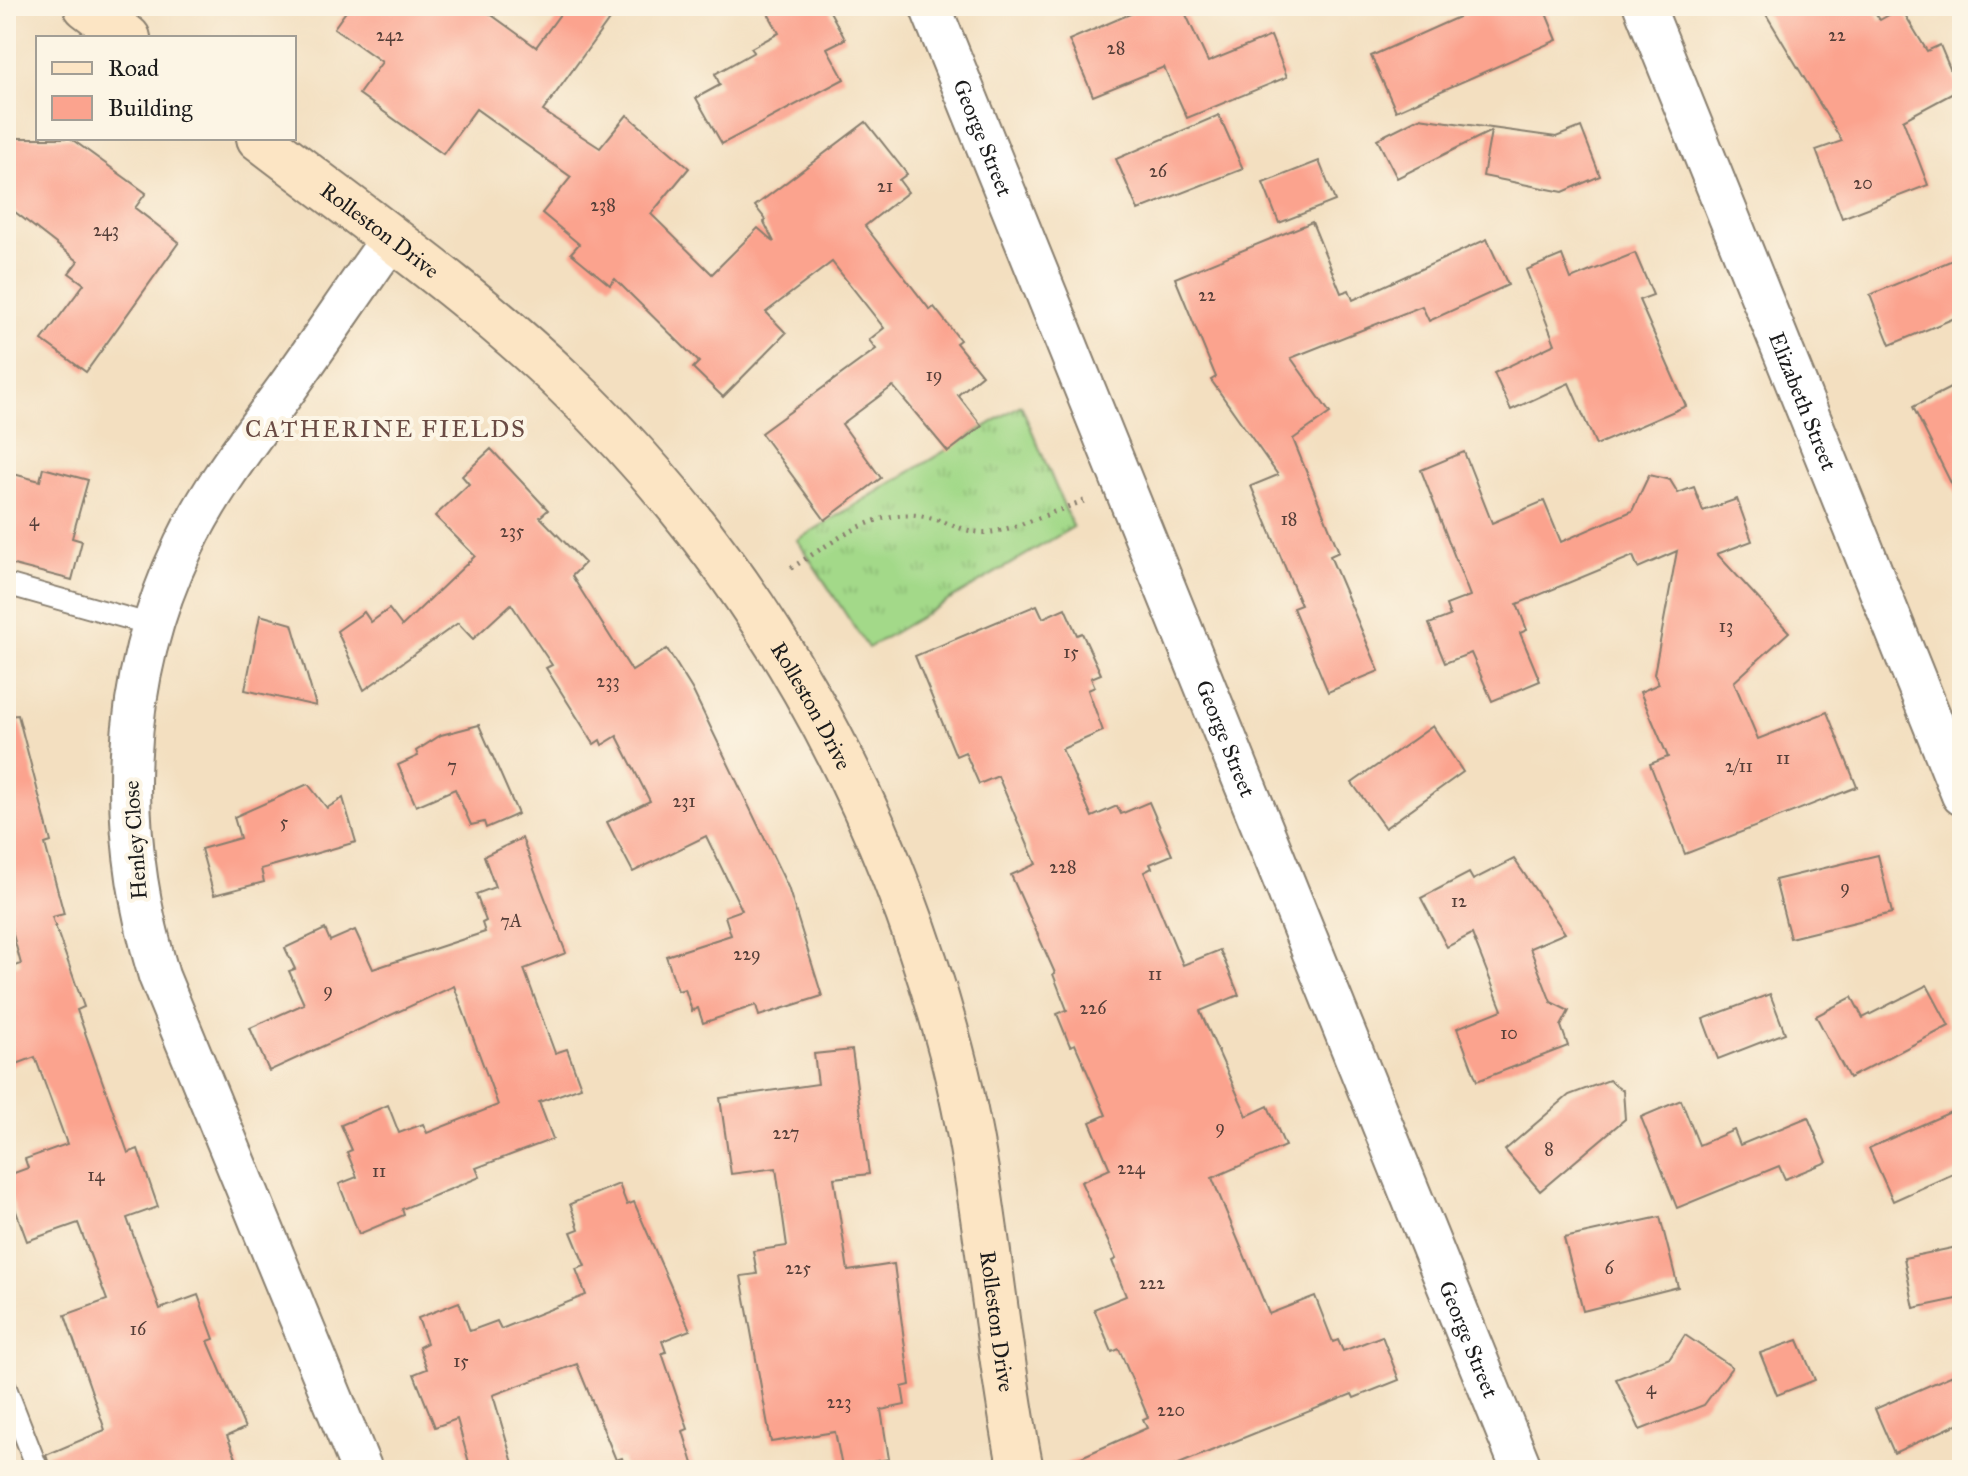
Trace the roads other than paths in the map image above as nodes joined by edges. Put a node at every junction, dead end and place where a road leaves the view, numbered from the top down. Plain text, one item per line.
1 (86, 6) edge
2 (930, 6) edge
3 (1644, 6) edge
4 (125, 36) edge
5 (262, 140) edge
6 (391, 239) junction
7 (6, 584) edge
8 (152, 625) junction
9 (1962, 795) edge
10 (6, 1388) edge
11 (38, 1470) edge
12 (362, 1470) edge
13 (1021, 1470) edge
14 (1522, 1470) edge

1 - 4 main road
2 - 14 street, George Street
3 - 9 street, Elizabeth Street
5 - 6 main road, Rolleston Drive
6 - 8 street, Henley Close
6 - 13 main road, Rolleston Drive
7 - 8 lane
8 - 12 street, Henley Close
10 - 11 lane

